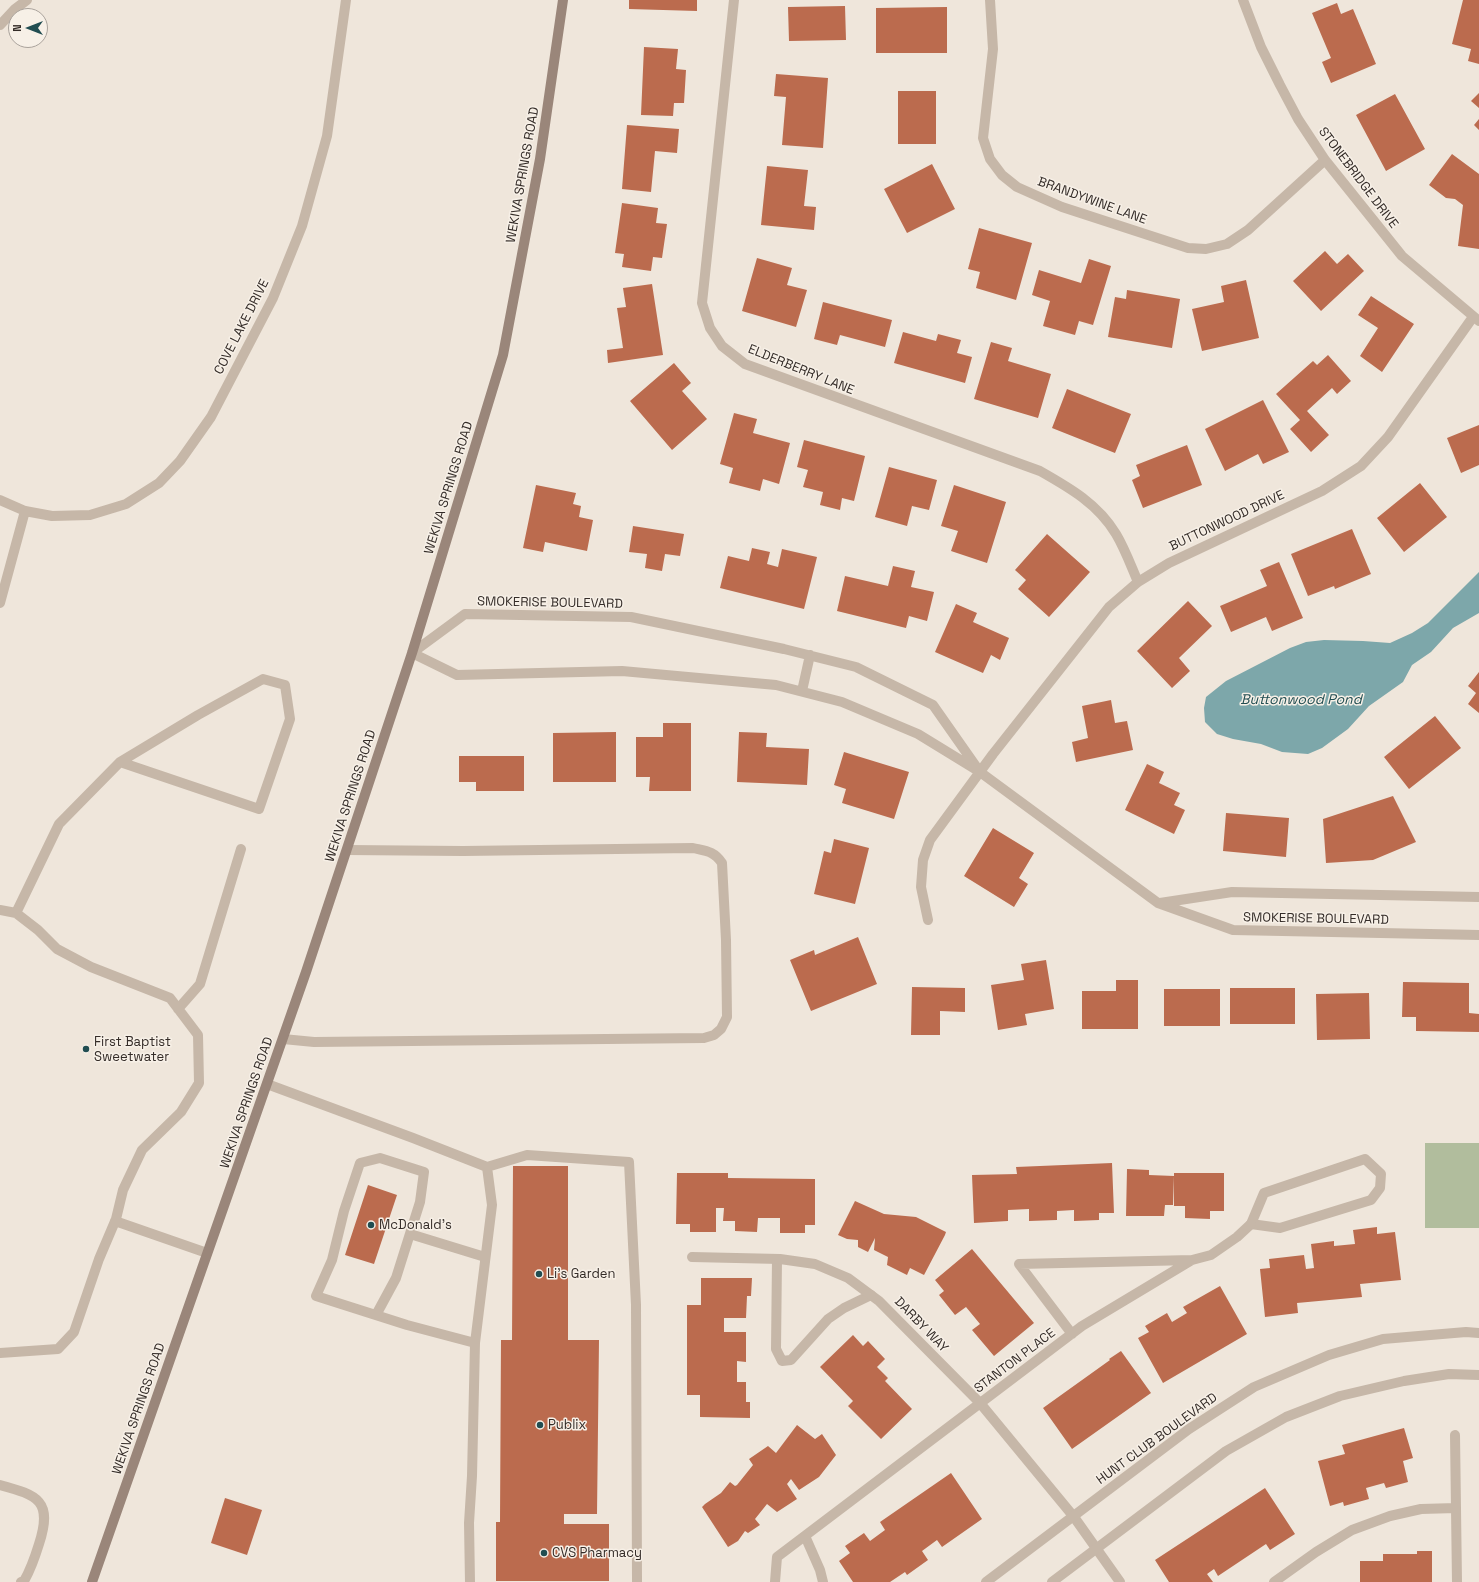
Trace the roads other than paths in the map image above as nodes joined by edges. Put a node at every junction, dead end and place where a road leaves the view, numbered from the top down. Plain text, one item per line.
1 (27, 0) edge
2 (346, 0) edge
3 (563, 0) edge
4 (734, 0) edge
5 (990, 0) edge
6 (1243, 0) edge
7 (0, 25) edge
8 (1325, 160) junction
9 (1476, 319) edge
10 (0, 500) edge
11 (24, 511) junction
12 (1138, 582) junction
13 (0, 603) edge
14 (412, 653) junction
15 (810, 655) junction
16 (802, 691) junction
17 (120, 762) junction
18 (980, 772) junction
19 (241, 849) dead end
20 (347, 850) junction
21 (1479, 897) edge
22 (1158, 903) junction
23 (0, 910) edge
24 (16, 913) junction
25 (928, 920) dead end
26 (1479, 935) edge
27 (178, 1009) junction
28 (283, 1039) junction
29 (267, 1084) junction
30 (487, 1167) junction
31 (115, 1221) junction
32 (1251, 1224) junction
33 (410, 1234) junction
34 (208, 1254) junction
35 (486, 1257) junction
36 (692, 1257) dead end
37 (777, 1259) junction
38 (1192, 1260) junction
39 (872, 1295) junction
40 (376, 1315) junction
41 (1479, 1333) edge
42 (1072, 1334) junction
43 (475, 1343) junction
44 (0, 1352) edge
45 (1479, 1375) edge
46 (980, 1403) junction
47 (1456, 1435) dead end
48 (0, 1485) edge
49 (1456, 1508) junction
50 (1074, 1517) junction
51 (805, 1536) junction
52 (1097, 1549) junction
53 (21, 1582) edge
54 (92, 1582) edge
55 (470, 1582) edge
56 (637, 1582) edge
57 (775, 1582) edge
58 (823, 1582) edge
59 (986, 1582) edge
60 (1052, 1582) edge
61 (1120, 1582) edge
62 (1274, 1582) edge
63 (1457, 1582) edge

1 - 7 street
2 - 11 street, COVE LAKE DRIVE
3 - 14 main road, WEKIVA SPRINGS ROAD
4 - 12 street, ELDERBERRY LANE
5 - 8 street, BRANDYWINE LANE
6 - 8 street, STONEBRIDGE DRIVE
8 - 9 street, STONEBRIDGE DRIVE
9 - 12 street, BUTTONWOOD DRIVE
10 - 11 street, COVE LAKE DRIVE
11 - 13 street
12 - 18 street, BUTTONWOOD DRIVE
14 - 15 street, SMOKERISE BOULEVARD
14 - 16 street, SMOKERISE BOULEVARD
14 - 20 main road, WEKIVA SPRINGS ROAD
15 - 16 street
15 - 18 street, SMOKERISE BOULEVARD
16 - 18 street, SMOKERISE BOULEVARD
17 - 17 street
17 - 24 street
18 - 22 street, SMOKERISE BOULEVARD
18 - 25 street, BUTTONWOOD DRIVE
19 - 27 street
20 - 28 main road, WEKIVA SPRINGS ROAD
20 - 28 street
21 - 22 street, SMOKERISE BOULEVARD
22 - 26 street, SMOKERISE BOULEVARD
23 - 24 street
24 - 27 street
27 - 31 street
28 - 29 main road, WEKIVA SPRINGS ROAD
29 - 30 street
29 - 34 main road, WEKIVA SPRINGS ROAD
30 - 35 street
30 - 56 street
31 - 34 street
31 - 44 street
32 - 32 street
32 - 38 street, STANTON PLACE
33 - 35 street
33 - 40 street
33 - 40 street
34 - 54 main road, WEKIVA SPRINGS ROAD
35 - 43 street
36 - 37 street, DARBY WAY
37 - 39 street, DARBY WAY
37 - 39 street
38 - 42 street, STANTON PLACE
38 - 42 street
39 - 46 street, DARBY WAY
40 - 43 street
41 - 50 street, HUNT CLUB BOULEVARD
42 - 46 street, STANTON PLACE
43 - 55 street
45 - 52 street
46 - 50 street, DARBY WAY
46 - 51 street, STANTON PLACE
47 - 49 street
48 - 53 street
49 - 62 street
49 - 63 street
50 - 52 street, DARBY WAY
50 - 59 street, HUNT CLUB BOULEVARD
51 - 57 street, STANTON PLACE
51 - 58 street
52 - 60 street
52 - 61 street, DARBY WAY

